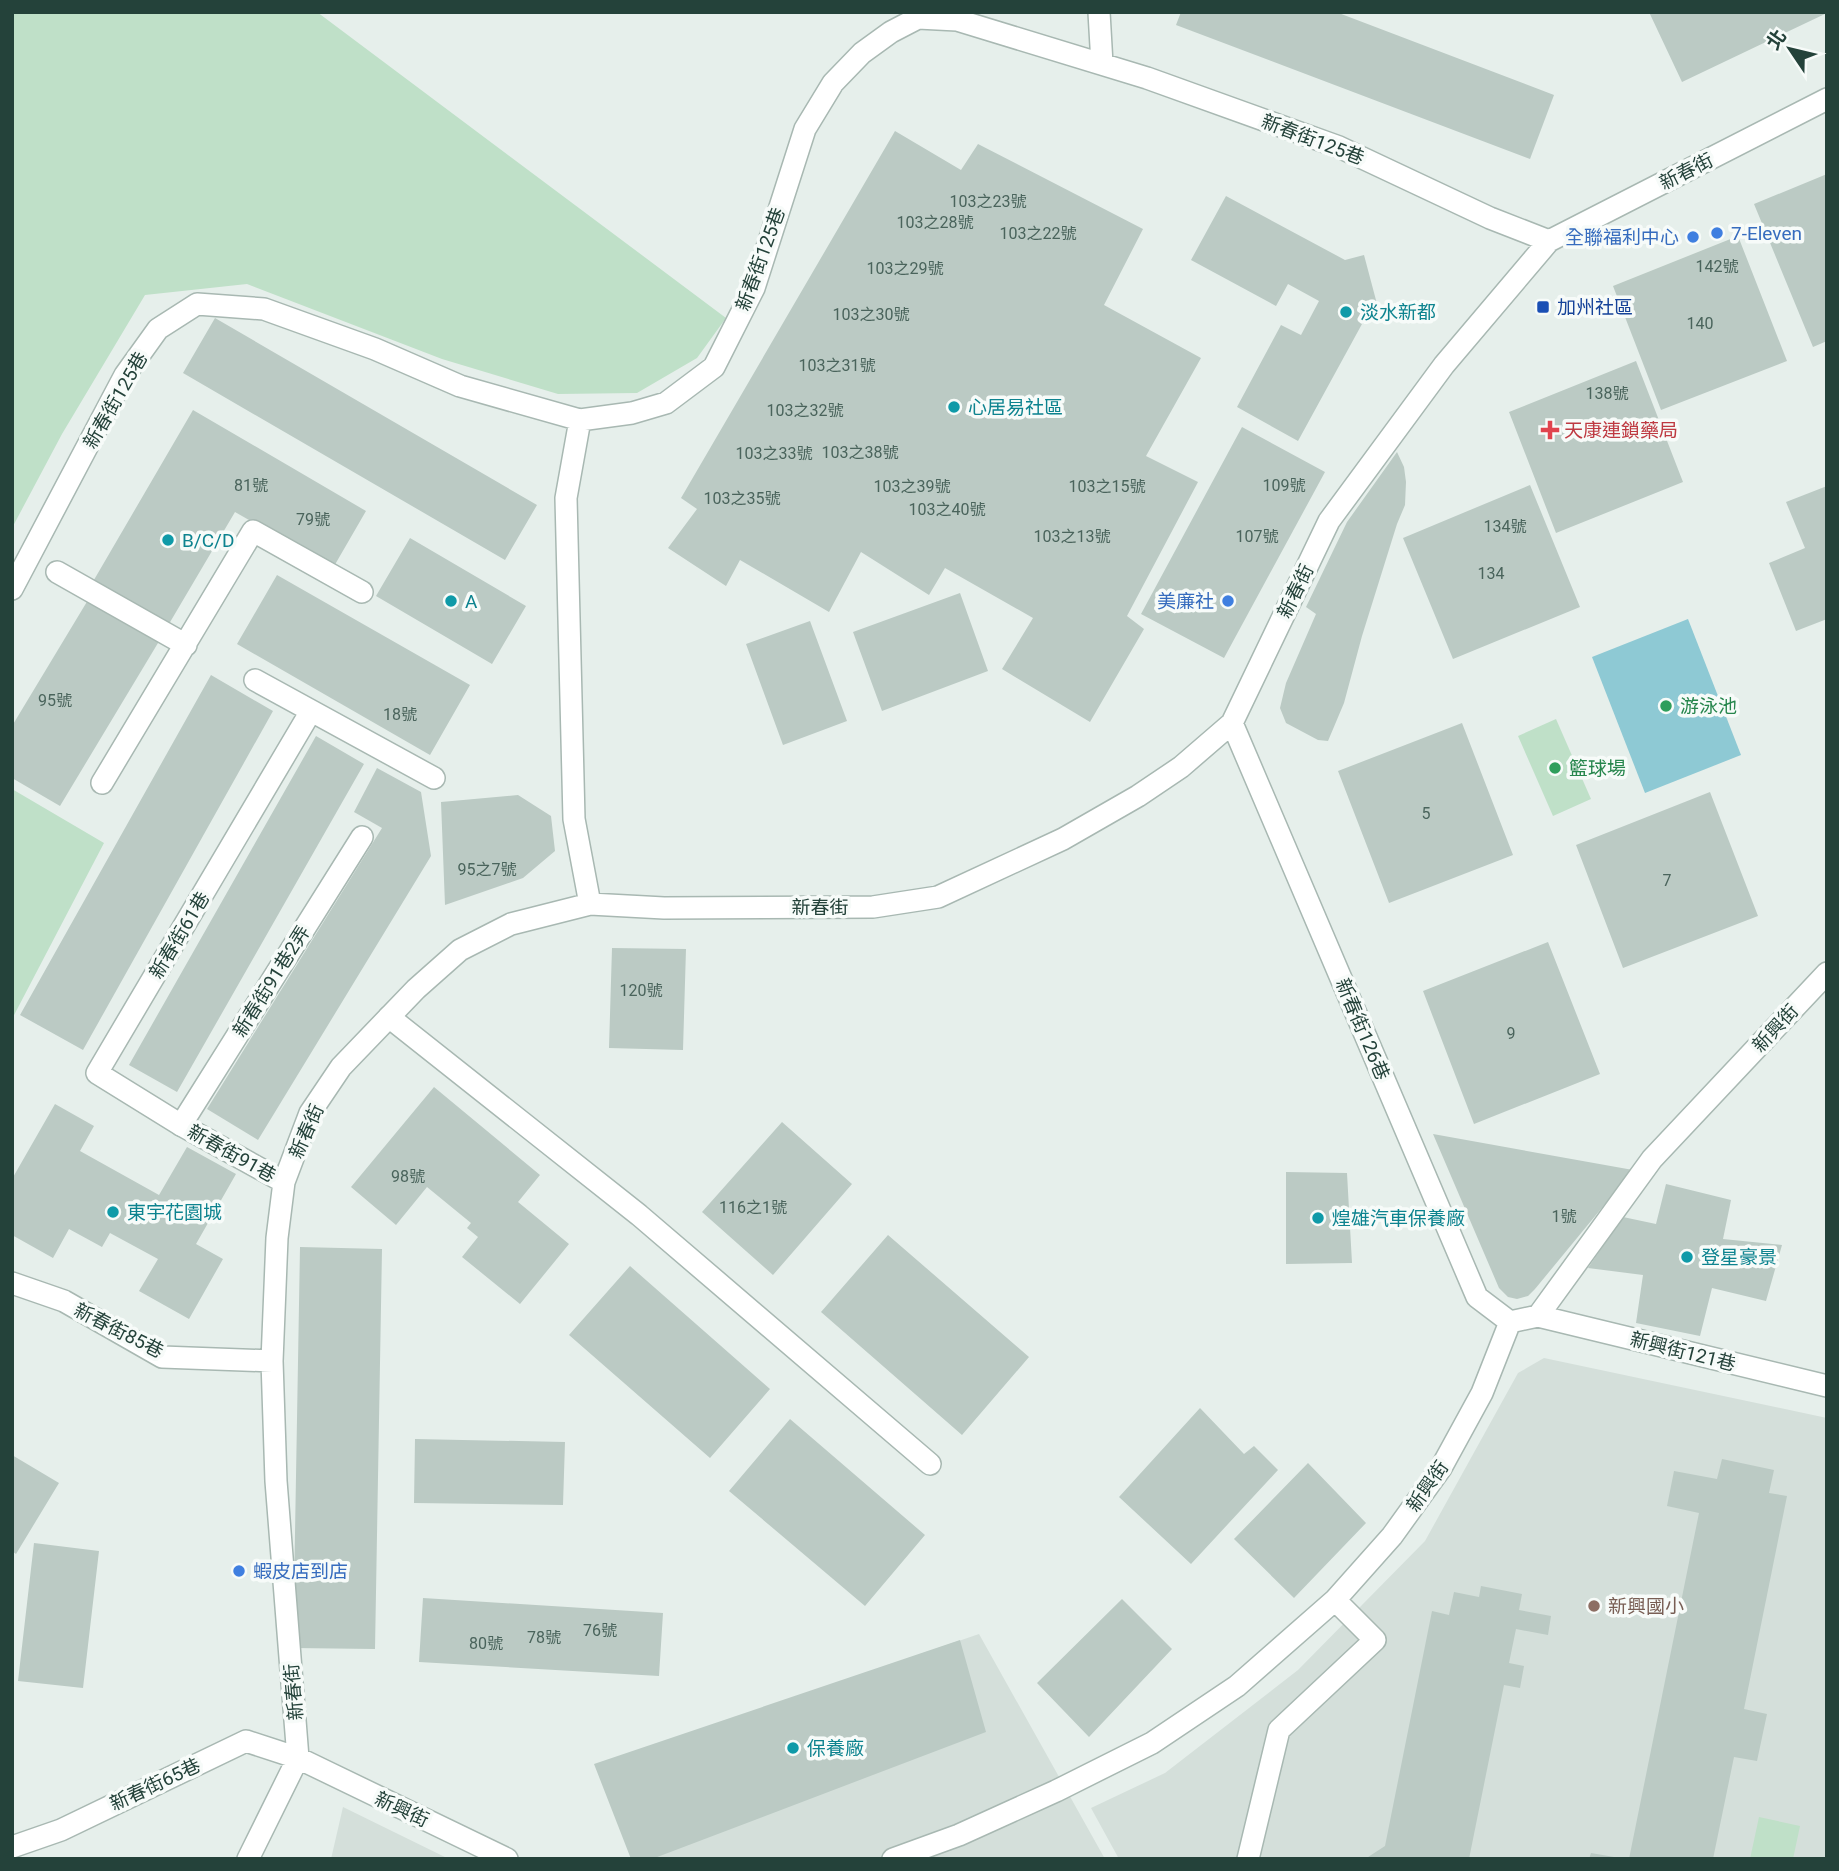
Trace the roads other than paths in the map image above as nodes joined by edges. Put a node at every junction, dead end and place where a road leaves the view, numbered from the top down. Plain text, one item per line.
1 (1099, 12) edge
2 (1102, 64) junction
3 (1827, 99) edge
4 (1549, 241) junction
5 (580, 420) junction
6 (57, 572) dead end
7 (12, 589) edge
8 (362, 592) dead end
9 (186, 645) junction
10 (255, 680) dead end
11 (311, 711) junction
12 (1232, 723) junction
13 (434, 778) dead end
14 (102, 783) dead end
15 (362, 837) dead end
16 (590, 904) junction
17 (1827, 973) edge
18 (389, 1017) junction
19 (181, 1125) junction
20 (284, 1182) junction
21 (12, 1283) edge
22 (1538, 1316) junction
23 (1510, 1322) junction
24 (272, 1361) junction
25 (1827, 1386) edge
26 (930, 1464) dead end
27 (1335, 1600) junction
28 (298, 1758) junction
29 (12, 1847) edge
30 (248, 1859) edge
31 (507, 1859) edge
32 (893, 1859) edge
33 (1248, 1859) edge

1 - 2 street
2 - 4 street, 新春街125巷
2 - 5 street, 新春街125巷
3 - 4 street, 新春街
4 - 12 street, 新春街
5 - 7 street, 新春街125巷
5 - 16 street
6 - 9 street
8 - 9 street
9 - 14 street
10 - 11 street
11 - 13 street
11 - 19 street, 新春街61巷
12 - 16 street, 新春街
12 - 23 street, 新春街126巷
15 - 19 street, 新春街91巷2弄
16 - 18 street, 新春街
17 - 22 street, 新興街
18 - 20 street, 新春街
18 - 26 street
19 - 20 street, 新春街91巷
20 - 24 street, 新春街
21 - 24 street, 新春街85巷
22 - 23 street
22 - 25 street, 新興街121巷
23 - 27 street, 新興街
24 - 28 street, 新春街
27 - 32 street, 新興街
27 - 33 street
28 - 29 street, 新春街65巷
28 - 30 street
28 - 31 street, 新興街

